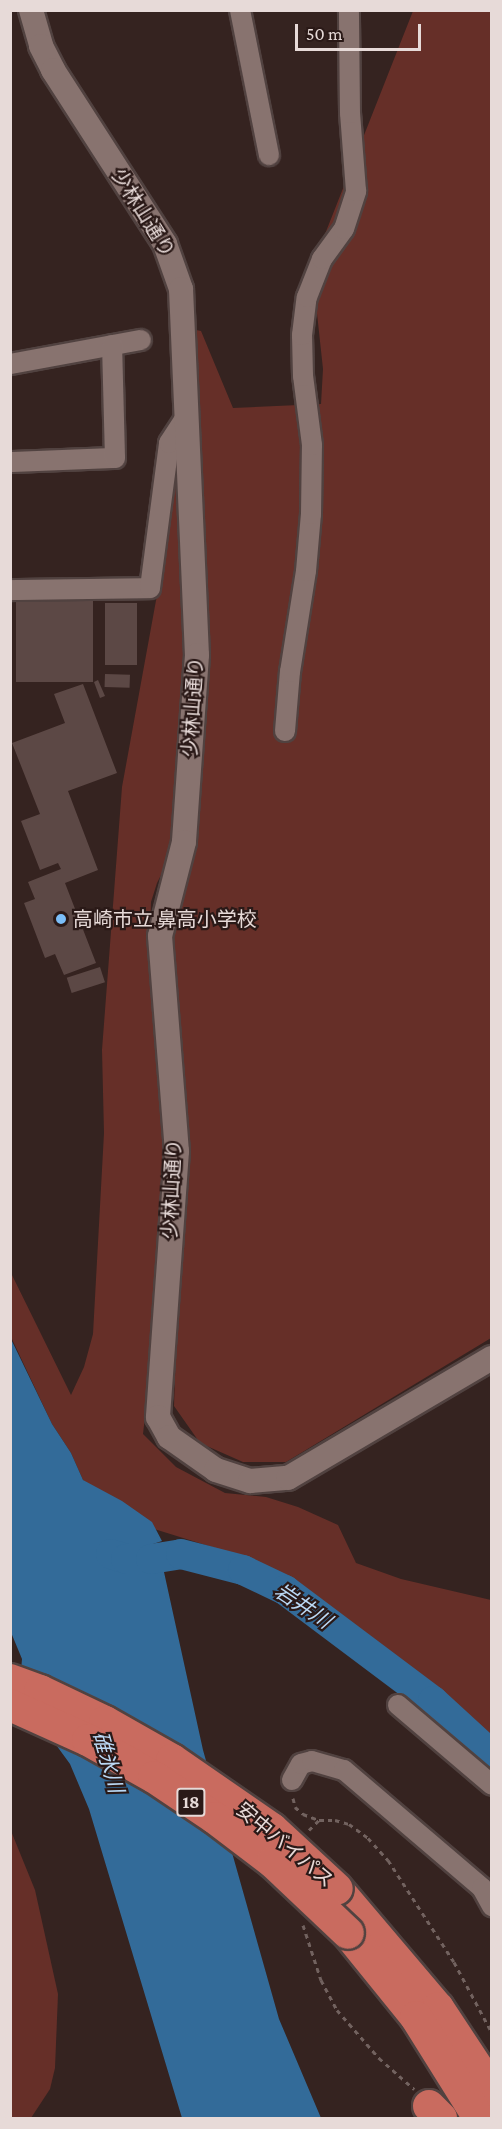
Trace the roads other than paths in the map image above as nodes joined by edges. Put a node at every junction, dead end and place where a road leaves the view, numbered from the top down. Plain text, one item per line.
1 (31, 10) edge
2 (240, 10) edge
3 (349, 10) edge
4 (269, 155) dead end
5 (141, 340) dead end
6 (112, 345) junction
7 (10, 364) edge
8 (188, 414) junction
9 (10, 462) edge
10 (10, 590) edge
11 (285, 731) dead end
12 (492, 1358) edge
13 (10, 1680) edge
14 (10, 1705) edge
15 (398, 1705) dead end
16 (292, 1780) road end
17 (492, 1785) edge
18 (492, 1906) edge
19 (492, 2090) edge
20 (479, 2118) edge

1 - 8 street, 少林山通り
2 - 4 street
3 - 11 street
5 - 6 street
6 - 7 street
6 - 9 street
8 - 10 street
8 - 12 street, 少林山通り
13 - 19 highway, 安中バイパス / 18, bridge
14 - 20 highway, 安中バイパス / 18, bridge
15 - 17 street
16 - 18 street

